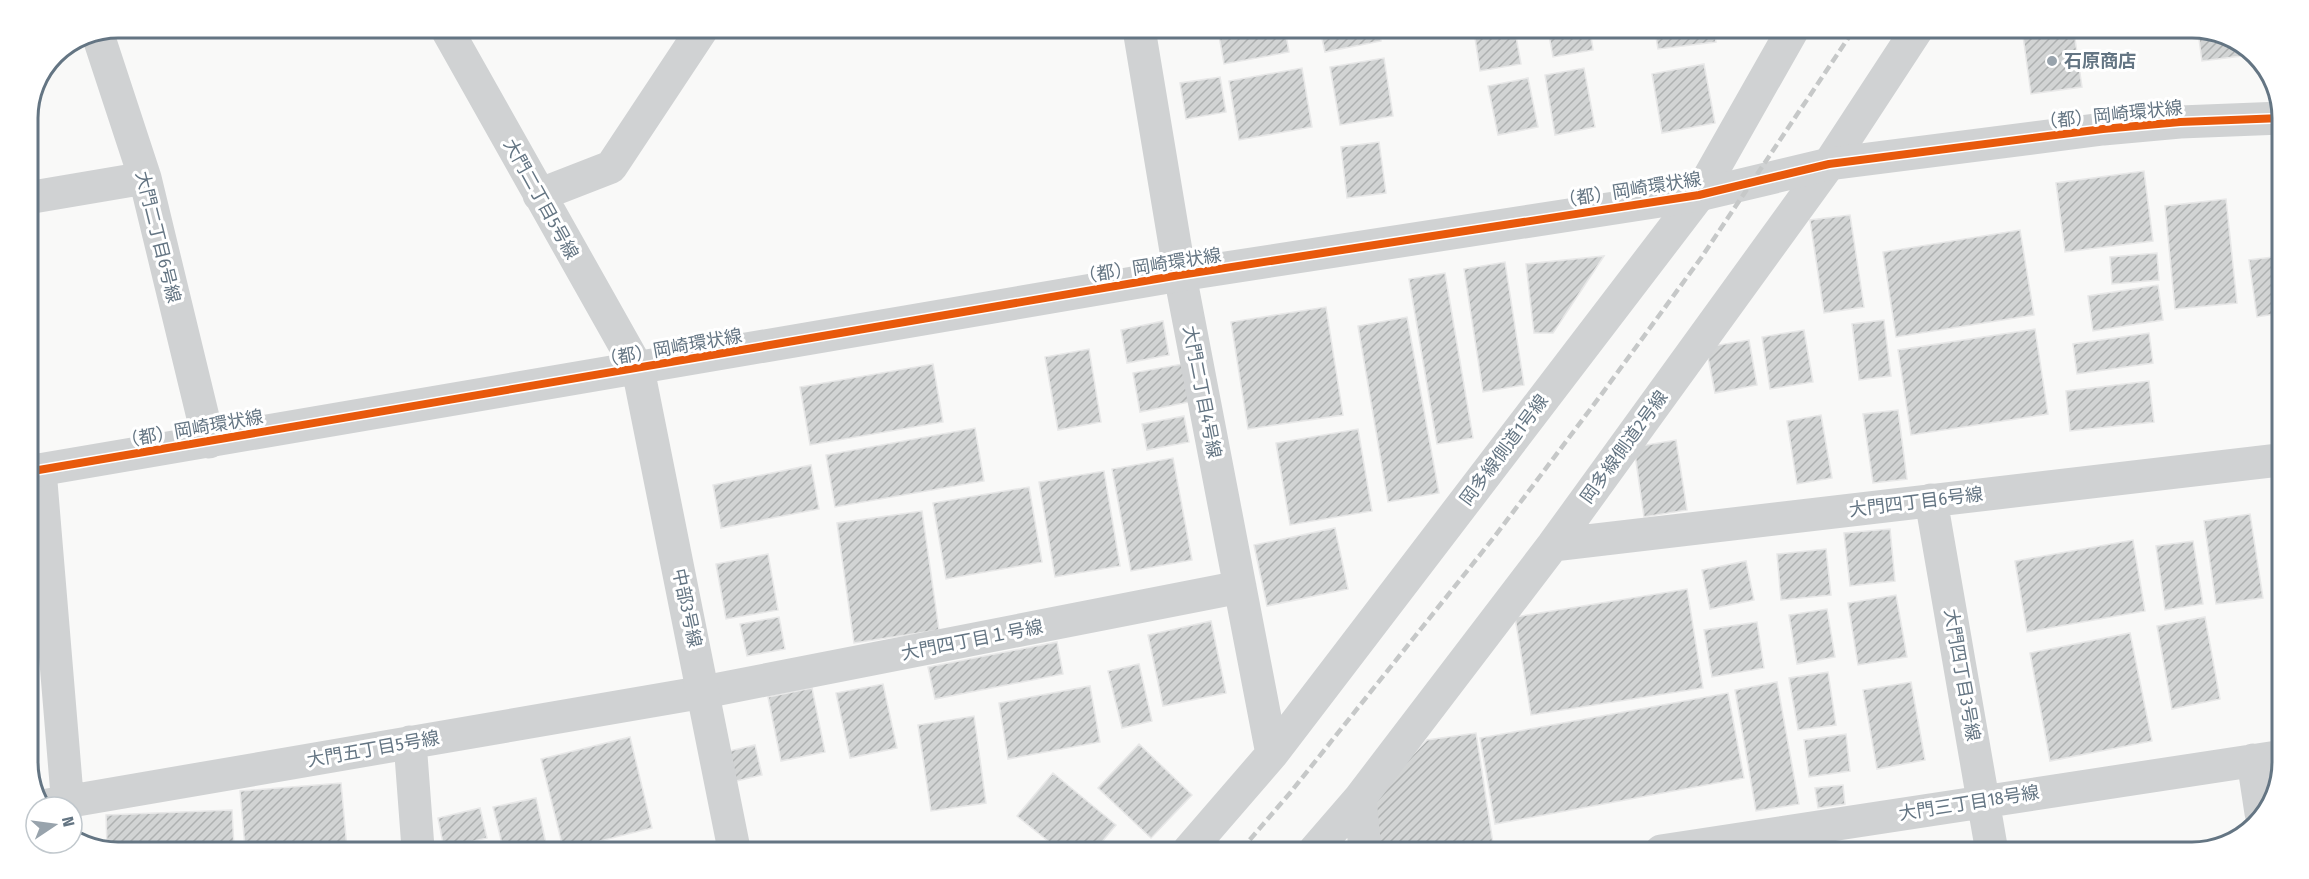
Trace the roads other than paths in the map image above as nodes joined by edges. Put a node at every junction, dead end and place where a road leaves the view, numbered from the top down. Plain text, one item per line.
1 (451, 37) edge
2 (697, 37) edge
3 (1140, 37) edge
4 (1789, 37) edge
5 (1912, 37) edge
6 (100, 40) edge
7 (2271, 118) edge
8 (1829, 164) junction
9 (144, 178) junction
10 (539, 195) junction
11 (1699, 195) junction
12 (37, 196) edge
13 (1180, 275) junction
14 (638, 369) junction
15 (209, 442) junction
16 (2272, 461) edge
17 (38, 470) edge
18 (1931, 500) junction
19 (38, 519) edge
20 (1553, 545) junction
21 (1240, 587) junction
22 (704, 692) junction
23 (410, 742) junction
24 (1272, 754) junction
25 (2265, 758) edge
26 (58, 795) edge
27 (1359, 798) junction
28 (2262, 799) edge
29 (84, 801) edge
30 (1984, 801) junction
31 (418, 842) edge
32 (733, 842) edge
33 (1196, 842) edge
34 (1322, 842) edge
35 (1364, 842) edge
36 (1726, 842) edge
37 (1990, 842) edge

1 - 10 street, 大門二丁目5号線
2 - 10 street
3 - 13 street, 大門二丁目4号線
4 - 11 street, 岡多線側道1号線
5 - 8 street, 岡多線側道2号線
6 - 9 street, 大門二丁目6号線
7 - 8 street, （都）岡崎環状線
8 - 11 street, （都）岡崎環状線
8 - 20 street, 岡多線側道2号線
9 - 12 street
9 - 15 street, 大門二丁目6号線
10 - 14 street, 大門二丁目5号線
11 - 13 street, （都）岡崎環状線
11 - 24 street, 岡多線側道1号線
13 - 14 street, （都）岡崎環状線
13 - 21 street, 大門二丁目4号線
14 - 15 street, （都）岡崎環状線
14 - 22 street, 中部3号線
15 - 17 street, （都）岡崎環状線
16 - 18 street, 大門四丁目6号線
18 - 20 street, 大門四丁目6号線
18 - 30 street, 大門四丁目3号線
19 - 26 street
20 - 27 street, 岡多線側道2号線
21 - 22 street, 大門四丁目１号線
21 - 24 street, 大門二丁目4号線
22 - 23 street, 大門五丁目5号線
22 - 32 street, 中部3号線
23 - 29 street, 大門五丁目5号線
23 - 31 street
24 - 33 street, 岡多線側道1号線
25 - 28 street
25 - 30 street, 大門三丁目18号線
27 - 34 street, 岡多線側道2号線
27 - 35 street
30 - 36 street, 大門三丁目18号線
30 - 37 street, 大門四丁目3号線

